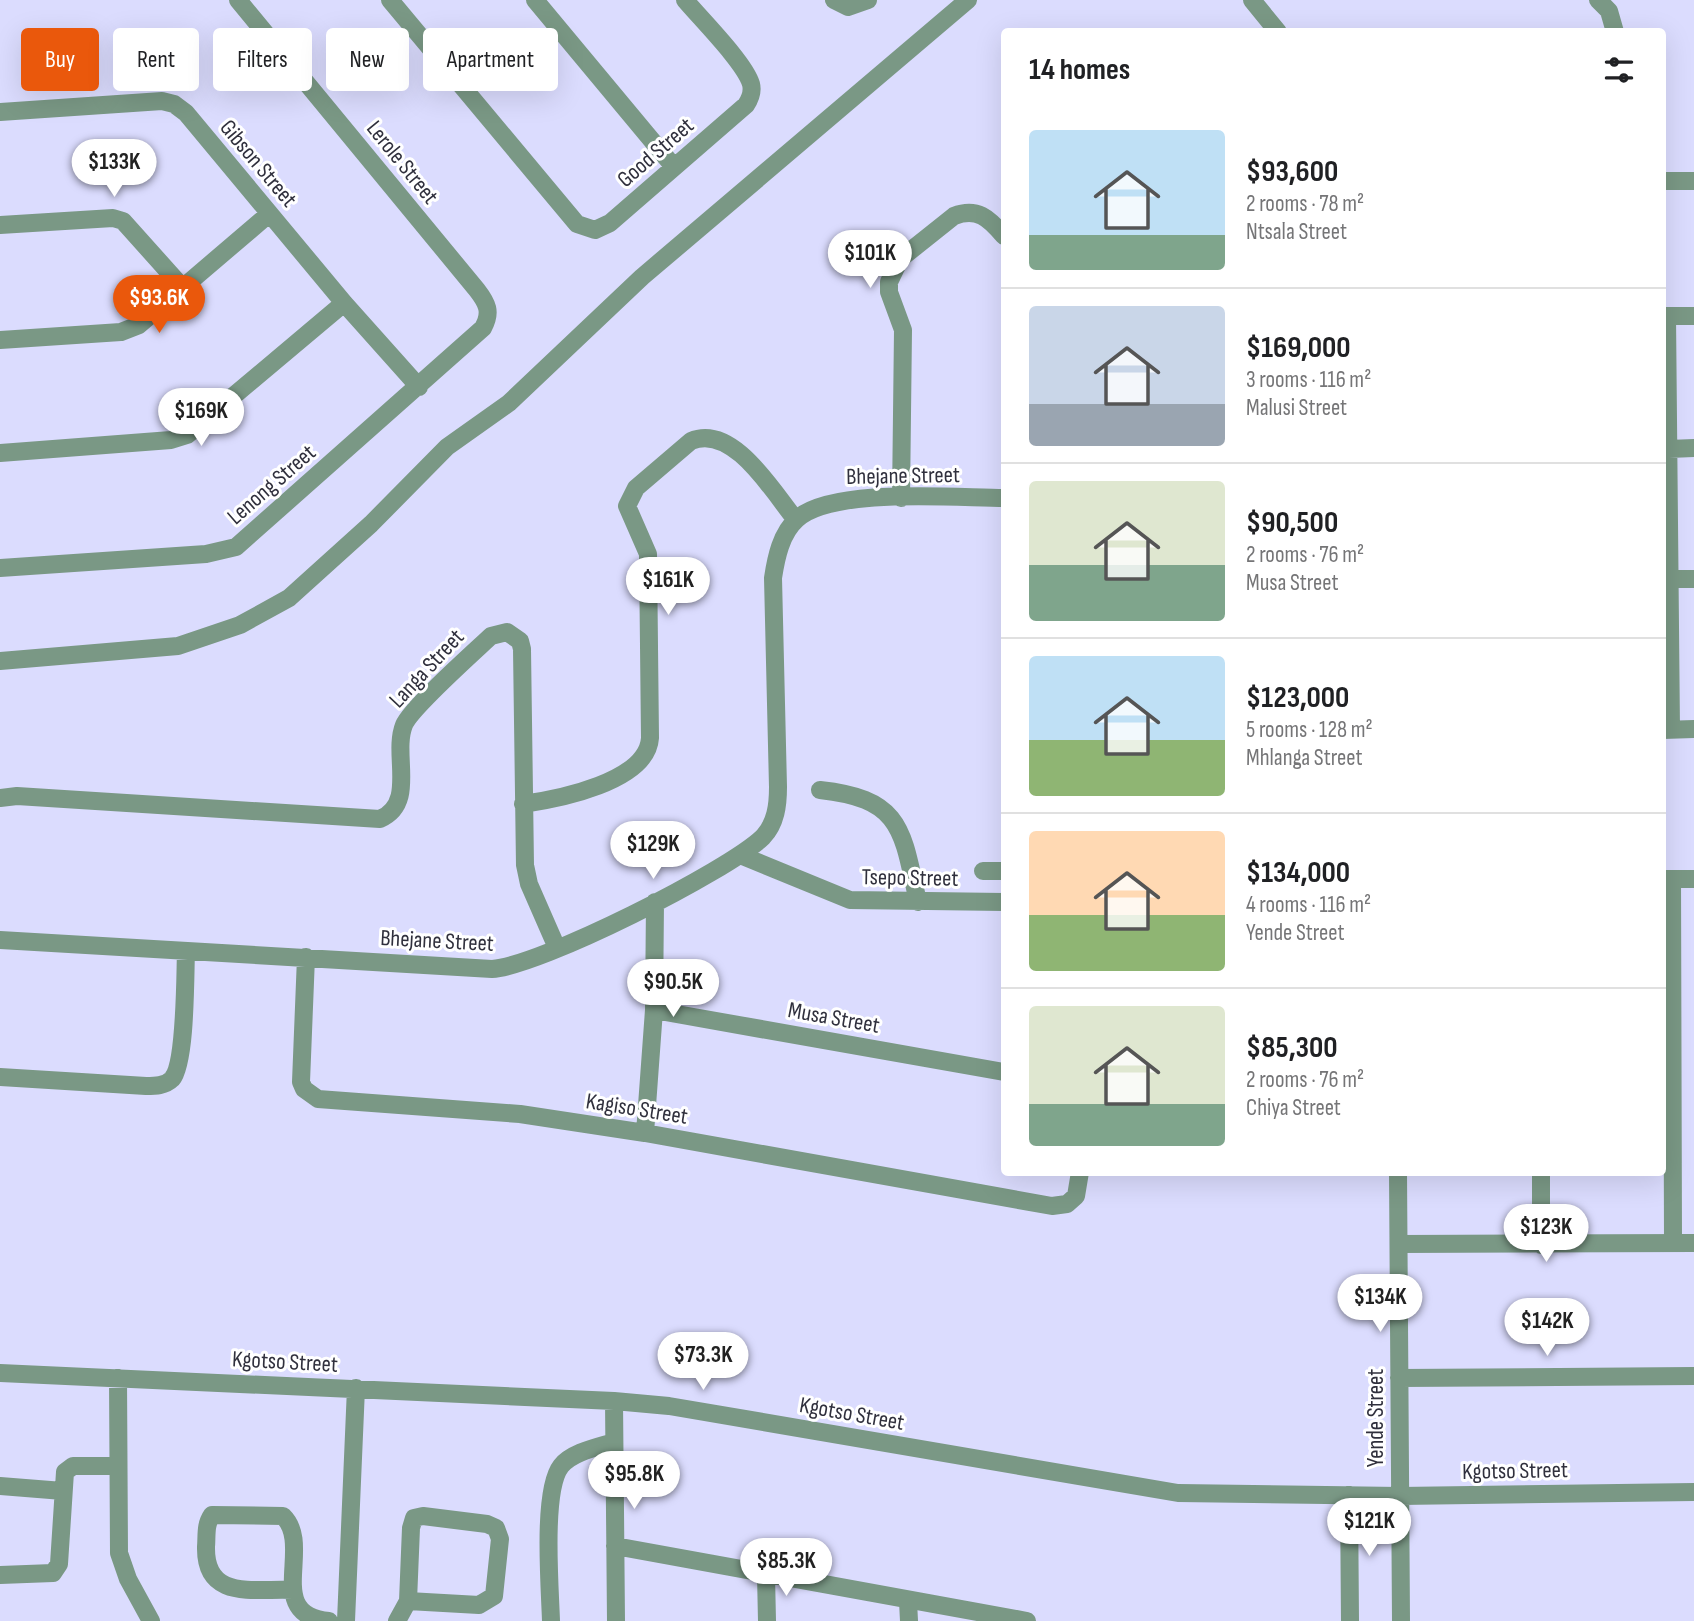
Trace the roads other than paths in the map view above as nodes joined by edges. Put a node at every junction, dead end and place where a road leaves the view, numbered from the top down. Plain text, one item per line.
1 (238, 0) edge
2 (390, 0) edge
3 (535, 0) edge
4 (685, 0) edge
5 (868, 0) edge
6 (968, 0) edge
7 (1252, 0) edge
8 (1598, 0) edge
9 (841, 3) edge
10 (1275, 28) edge
11 (1614, 28) edge
12 (0, 112) edge
13 (674, 167) junction
14 (1666, 181) edge
15 (1694, 181) edge
16 (270, 214) junction
17 (0, 225) edge
18 (1001, 233) edge
19 (183, 288) junction
20 (344, 303) junction
21 (1666, 316) edge
22 (1694, 316) edge
23 (483, 328) joint
24 (0, 340) edge
25 (1666, 349) edge
26 (419, 387) junction
27 (1694, 448) edge
28 (1669, 449) junction
29 (0, 453) edge
30 (901, 498) junction
31 (1001, 498) edge
32 (796, 520) junction
33 (0, 568) edge
34 (1671, 579) junction
35 (1694, 579) edge
36 (0, 661) edge
37 (1694, 729) edge
38 (1667, 730) edge
39 (820, 790) dead end
40 (0, 798) edge
41 (523, 804) junction
42 (740, 855) junction
43 (983, 871) dead end
44 (1001, 871) edge
45 (1667, 879) edge
46 (1694, 879) edge
47 (655, 902) junction
48 (918, 902) junction
49 (1001, 902) edge
50 (0, 940) edge
51 (557, 948) junction
52 (186, 951) junction
53 (306, 957) junction
54 (654, 1010) junction
55 (1001, 1071) edge
56 (0, 1077) edge
57 (645, 1133) junction
58 (1398, 1176) edge
59 (1541, 1176) edge
60 (1080, 1177) edge
61 (1673, 1243) junction
62 (1694, 1243) edge
63 (1399, 1244) junction
64 (1541, 1245) junction
65 (0, 1373) edge
66 (1694, 1376) edge
67 (118, 1378) junction
68 (1399, 1378) junction
69 (356, 1388) junction
70 (614, 1401) junction
71 (614, 1442) junction
72 (118, 1466) junction
73 (0, 1486) edge
74 (63, 1491) junction
75 (1694, 1492) edge
76 (1349, 1495) junction
77 (1400, 1496) junction
78 (615, 1546) junction
79 (0, 1575) edge
80 (766, 1575) junction
81 (293, 1590) junction
82 (408, 1601) junction
83 (908, 1601) junction
84 (151, 1621) edge
85 (329, 1621) edge
86 (346, 1621) edge
87 (397, 1621) edge
88 (551, 1621) edge
89 (616, 1621) edge
90 (767, 1621) edge
91 (909, 1621) edge
92 (1027, 1621) edge
93 (1350, 1621) edge
94 (1401, 1621) edge

1 - 23 street, Lerole Street
2 - 13 street, Good Street
3 - 13 street
4 - 13 street, Good Street
5 - 9 street
6 - 36 street
7 - 10 street
8 - 11 street
12 - 16 street, Gibson Street
14 - 15 street
16 - 19 street
16 - 20 street, Gibson Street
17 - 19 street
18 - 30 street
19 - 24 street
20 - 26 street, Gibson Street
20 - 29 street
21 - 22 street
23 - 26 street, Lenong Street
25 - 28 street
26 - 33 street, Lenong Street
27 - 28 street
28 - 34 street
30 - 31 street, Bhejane Street
30 - 32 street, Bhejane Street
32 - 41 street
32 - 42 street, Bhejane Street
34 - 35 street
34 - 38 street
37 - 38 street
39 - 48 street
40 - 41 street, Langa Street
41 - 51 street, Langa Street
42 - 47 street, Bhejane Street
42 - 48 street, Tsepo Street
43 - 44 street
45 - 46 street
45 - 61 street
47 - 51 street, Bhejane Street
47 - 54 street
48 - 49 street, Tsepo Street
50 - 52 street, Bhejane Street
51 - 53 street, Bhejane Street
52 - 53 street, Bhejane Street
52 - 56 street
53 - 57 street, Kagiso Street
54 - 55 street, Musa Street
54 - 57 street
57 - 60 street, Kagiso Street
58 - 63 street, Yende Street
59 - 64 street
61 - 62 street
61 - 64 street
63 - 64 street
63 - 68 street, Yende Street
65 - 67 street, Kgotso Street
66 - 68 street
67 - 69 street, Kgotso Street
67 - 72 street
68 - 77 street, Yende Street
69 - 70 street, Kgotso Street
69 - 86 street
70 - 71 street
70 - 76 street, Kgotso Street
71 - 78 street
71 - 88 street
72 - 74 street
72 - 84 street
73 - 74 street
74 - 79 street
75 - 77 street, Kgotso Street
76 - 77 street, Kgotso Street
76 - 93 street
77 - 94 street, Yende Street
78 - 80 street
78 - 89 street
80 - 83 street
80 - 90 street
81 - 81 street
81 - 85 street
82 - 82 street
82 - 87 street
83 - 91 street
83 - 92 street

